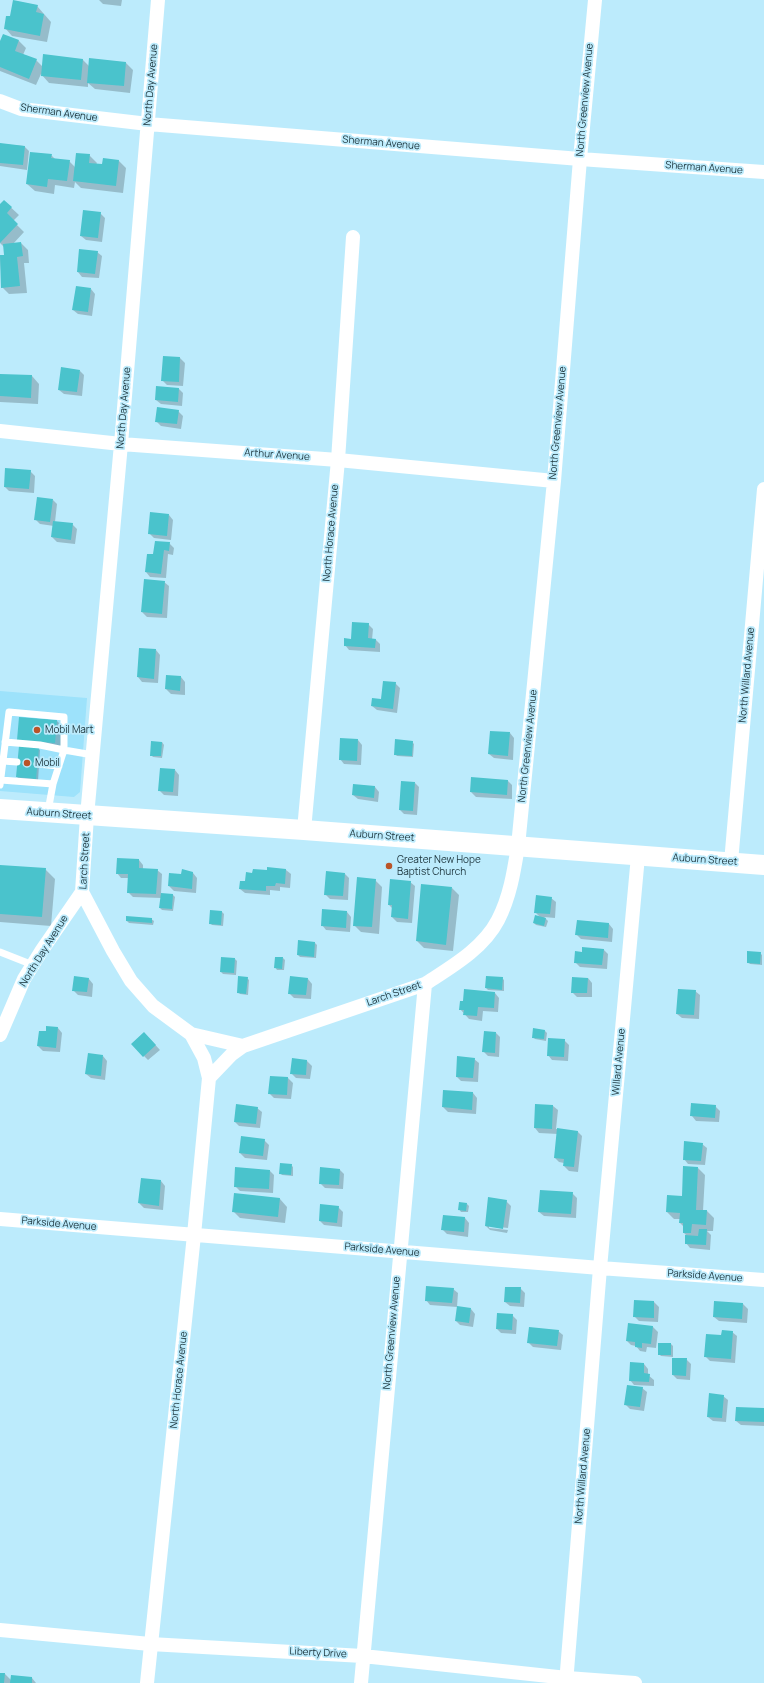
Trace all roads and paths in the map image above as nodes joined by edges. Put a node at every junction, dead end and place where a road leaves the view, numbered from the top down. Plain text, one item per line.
1 (158, 0) edge
2 (595, 0) edge
3 (0, 101) edge
4 (148, 124) junction
5 (580, 159) junction
6 (764, 172) edge
7 (353, 237) dead end
8 (0, 431) edge
9 (121, 444) junction
10 (338, 460) junction
11 (554, 481) junction
12 (764, 489) edge
13 (5, 742) junction
14 (64, 750) junction
15 (93, 755) junction
16 (3, 761) junction
17 (17, 762) dead end
18 (37, 764) dead end
19 (59, 766) junction
20 (0, 780) edge
21 (53, 784) junction
22 (0, 785) edge
23 (0, 809) edge
24 (48, 813) junction
25 (87, 816) junction
26 (304, 830) junction
27 (518, 846) junction
28 (638, 856) junction
29 (731, 862) junction
30 (764, 865) edge
31 (82, 892) junction
32 (0, 952) edge
33 (33, 965) junction
34 (425, 984) junction
35 (191, 1034) junction
36 (0, 1037) edge
37 (243, 1046) junction
38 (209, 1078) junction
39 (0, 1219) edge
40 (194, 1235) junction
41 (399, 1252) junction
42 (600, 1268) junction
43 (764, 1280) edge
44 (0, 1630) edge
45 (150, 1644) junction
46 (363, 1656) junction
47 (566, 1680) edge
48 (147, 1683) edge
49 (361, 1683) edge
50 (635, 1683) edge

1 - 4 street, North Day Avenue
2 - 5 street, North Greenview Avenue
3 - 4 street, Sherman Avenue
4 - 5 street, Sherman Avenue
4 - 9 street, North Day Avenue
5 - 6 street, Sherman Avenue
5 - 11 street, North Greenview Avenue
7 - 10 street, North Horace Avenue
8 - 9 street, Arthur Avenue
9 - 10 street, Arthur Avenue
9 - 15 street, North Day Avenue
10 - 11 street, Arthur Avenue
10 - 26 street, North Horace Avenue
11 - 27 street, North Greenview Avenue
12 - 29 street, North Willard Avenue
13 - 14 lane
13 - 14 lane
13 - 16 lane
14 - 15 lane
14 - 19 lane
15 - 25 street, North Day Avenue
16 - 17 lane
16 - 20 lane
18 - 19 lane
19 - 21 lane
20 - 21 lane
20 - 22 lane
21 - 24 lane
23 - 24 main road, Auburn Street
24 - 25 main road, Auburn Street
25 - 26 main road, Auburn Street
25 - 31 street, Larch Street
26 - 27 main road, Auburn Street
27 - 28 main road, Auburn Street
27 - 34 street, Larch Street
28 - 29 main road, Auburn Street
28 - 42 street, Willard Avenue
29 - 30 main road, Auburn Street
31 - 33 street, North Day Avenue
31 - 35 street, Larch Street
32 - 33 lane
33 - 36 street, North Day Avenue
34 - 37 street, Larch Street
34 - 41 street, North Greenview Avenue
35 - 37 street, Larch Street
35 - 38 street, Larch Street
37 - 38 street, Larch Street
38 - 40 street, North Horace Avenue
39 - 40 street, Parkside Avenue
40 - 41 street, Parkside Avenue
40 - 45 street, North Horace Avenue
41 - 42 street, Parkside Avenue
41 - 46 street, North Greenview Avenue
42 - 43 street, Parkside Avenue
42 - 47 street, North Willard Avenue
44 - 45 street, Liberty Drive
45 - 46 street, Liberty Drive
45 - 48 street, North Horace Avenue
46 - 47 street, Liberty Drive
46 - 49 street, North Greenview Avenue
47 - 50 street, Liberty Drive

